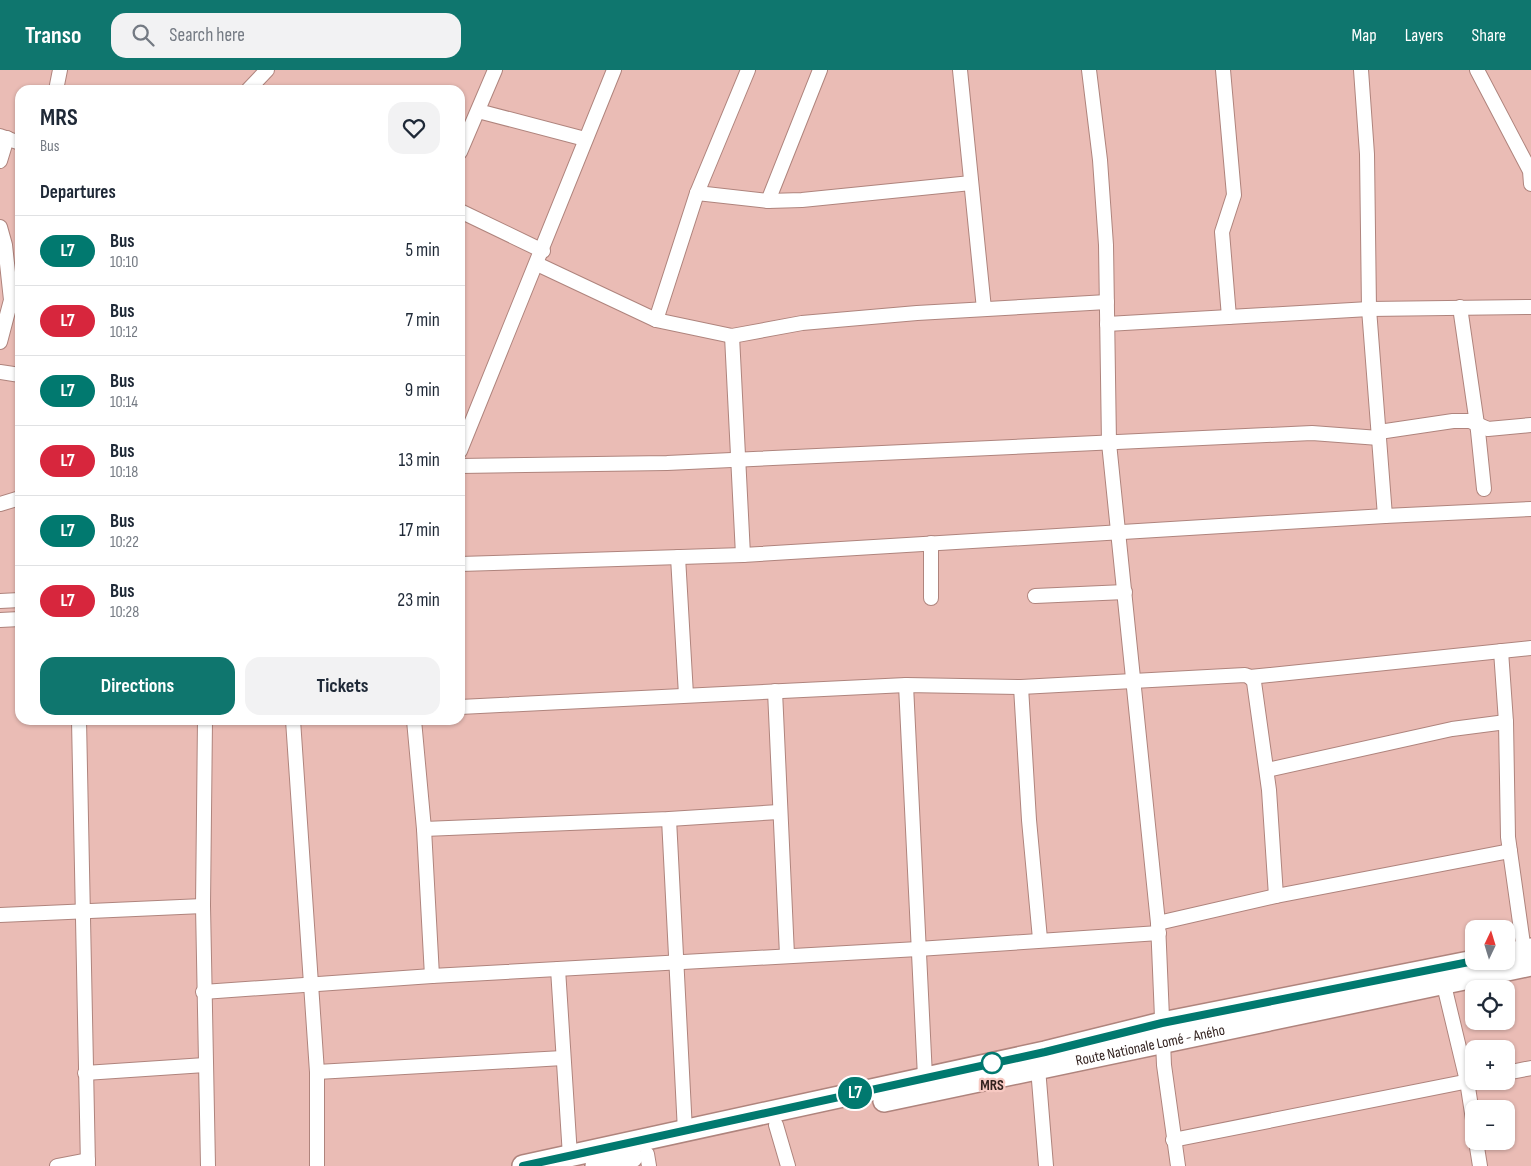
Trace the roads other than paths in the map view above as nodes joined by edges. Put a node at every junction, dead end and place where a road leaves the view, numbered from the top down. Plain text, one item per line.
1 (60, 70) edge
2 (267, 70) edge
3 (495, 70) edge
4 (614, 70) edge
5 (748, 70) edge
6 (820, 70) edge
7 (960, 70) edge
8 (1089, 70) edge
9 (1223, 70) edge
10 (1361, 70) edge
11 (1477, 70) edge
12 (57, 85) edge
13 (253, 85) edge
14 (478, 111) junction
15 (3, 137) edge
16 (585, 139) junction
17 (15, 141) edge
18 (465, 141) edge
19 (0, 161) edge
20 (1531, 175) edge
21 (971, 183) junction
22 (697, 193) junction
23 (768, 201) junction
24 (465, 214) edge
25 (0, 227) edge
26 (540, 258) junction
27 (5, 300) edge
28 (1107, 302) junction
29 (1460, 307) junction
30 (1531, 307) edge
31 (984, 309) junction
32 (1369, 310) junction
33 (1229, 317) junction
34 (656, 320) junction
35 (1107, 324) junction
36 (732, 336) junction
37 (0, 342) edge
38 (0, 372) edge
39 (15, 374) edge
40 (1476, 424) junction
41 (1531, 425) edge
42 (1379, 435) junction
43 (465, 439) edge
44 (1109, 443) junction
45 (739, 460) junction
46 (465, 466) edge
47 (1484, 489) dead end
48 (15, 500) edge
49 (0, 504) edge
50 (1531, 509) edge
51 (1385, 516) junction
52 (1118, 534) junction
53 (931, 543) junction
54 (743, 555) junction
55 (678, 557) junction
56 (465, 564) edge
57 (1124, 592) junction
58 (1035, 596) dead end
59 (932, 598) dead end
60 (15, 600) edge
61 (0, 601) edge
62 (15, 619) edge
63 (0, 620) edge
64 (1531, 648) edge
65 (1501, 650) junction
66 (1250, 677) junction
67 (1134, 682) junction
68 (906, 685) junction
69 (1021, 687) junction
70 (775, 691) junction
71 (686, 695) junction
72 (465, 707) edge
73 (1506, 722) junction
74 (79, 725) edge
75 (205, 725) edge
76 (293, 725) edge
77 (414, 725) edge
78 (1267, 770) junction
79 (779, 812) junction
80 (669, 819) junction
81 (424, 829) junction
82 (1510, 851) junction
83 (1276, 896) junction
84 (203, 906) junction
85 (83, 911) junction
86 (0, 915) edge
87 (1158, 928) junction
88 (1040, 939) junction
89 (918, 949) junction
90 (787, 955) junction
91 (1523, 955) edge
92 (678, 962) junction
93 (1465, 963) edge
94 (558, 969) junction
95 (432, 976) junction
96 (1443, 981) junction
97 (310, 984) junction
98 (203, 992) junction
99 (1163, 1032) junction
100 (563, 1058) junction
101 (1465, 1062) edge
102 (205, 1066) junction
103 (1038, 1068) junction
104 (1531, 1068) edge
105 (1515, 1071) edge
106 (85, 1072) junction
107 (317, 1072) junction
108 (925, 1077) junction
109 (1465, 1082) edge
110 (776, 1125) junction
111 (685, 1131) junction
112 (1173, 1140) junction
113 (1477, 1150) edge
114 (570, 1156) junction
115 (648, 1160) edge
116 (88, 1163) edge
117 (57, 1166) edge
118 (208, 1166) edge
119 (317, 1166) edge
120 (522, 1166) edge
121 (596, 1166) edge
122 (788, 1166) edge
123 (1046, 1166) edge
124 (1178, 1166) edge
125 (1480, 1166) edge

1 - 12 street
2 - 13 street
3 - 14 street
4 - 16 street
5 - 22 street
6 - 23 street
7 - 21 street
8 - 28 street
9 - 33 street
10 - 32 street
11 - 20 street
14 - 16 street
14 - 18 street
15 - 17 street
15 - 19 street
16 - 26 street
21 - 23 street
21 - 31 street
22 - 23 street
22 - 34 street
24 - 26 street
25 - 27 street
26 - 34 street
26 - 43 street
27 - 37 street
28 - 31 street
28 - 35 street
29 - 30 street
29 - 32 street
29 - 40 street
31 - 36 street
32 - 33 street
32 - 42 street
33 - 35 street
34 - 36 street
35 - 44 street
36 - 45 street
38 - 39 street
40 - 41 street
40 - 42 street
40 - 47 street
42 - 44 street
42 - 51 street
44 - 45 street
44 - 52 street
45 - 46 street
45 - 54 street
48 - 49 street
50 - 51 street
51 - 52 street
52 - 53 street
52 - 57 street
53 - 54 street
53 - 59 street
54 - 55 street
55 - 56 street
55 - 71 street
57 - 58 street
57 - 67 street
60 - 61 street
62 - 63 street
64 - 65 street
65 - 66 street
65 - 73 street
66 - 67 street
66 - 78 street
67 - 69 street
67 - 87 street
68 - 69 street
68 - 70 street
68 - 89 street
69 - 88 street
70 - 71 street
70 - 79 street
71 - 72 street
73 - 78 street
73 - 82 street
74 - 85 street
75 - 84 street
76 - 97 street
77 - 81 street
78 - 83 street
79 - 80 street
79 - 90 street
80 - 81 street
80 - 92 street
81 - 95 street
82 - 83 street
82 - 91 street
83 - 87 street
84 - 85 street
84 - 98 street
85 - 86 street
85 - 106 street
87 - 88 street
87 - 99 street
88 - 89 street
89 - 90 street
89 - 108 street
90 - 92 street
91 - 96 highway, Route Nationale Lomé - Aného
92 - 94 street
92 - 111 street
93 - 99 highway, Route Nationale Lomé - Aného
94 - 95 street
94 - 100 street
95 - 97 street
96 - 99 highway, Route Nationale Lomé - Aného
96 - 101 street
97 - 98 street
97 - 107 street
98 - 102 street
99 - 103 highway, Route Nationale Lomé - Aného
99 - 108 highway, Route Nationale Lomé - Aného
99 - 112 street
100 - 107 street
100 - 114 street
102 - 106 street
102 - 118 street
103 - 110 highway, Route Nationale Lomé - Aného
103 - 123 street
104 - 105 street
106 - 116 street
107 - 119 street
108 - 111 highway, Route Nationale Lomé - Aného
109 - 112 street
110 - 115 highway, Route Nationale Lomé - Aného
110 - 122 street
111 - 114 highway, Route Nationale Lomé - Aného
112 - 124 street
113 - 125 street
114 - 120 highway, Route Nationale Lomé - Aného
115 - 121 highway, Route Nationale Lomé - Aného
116 - 117 street

